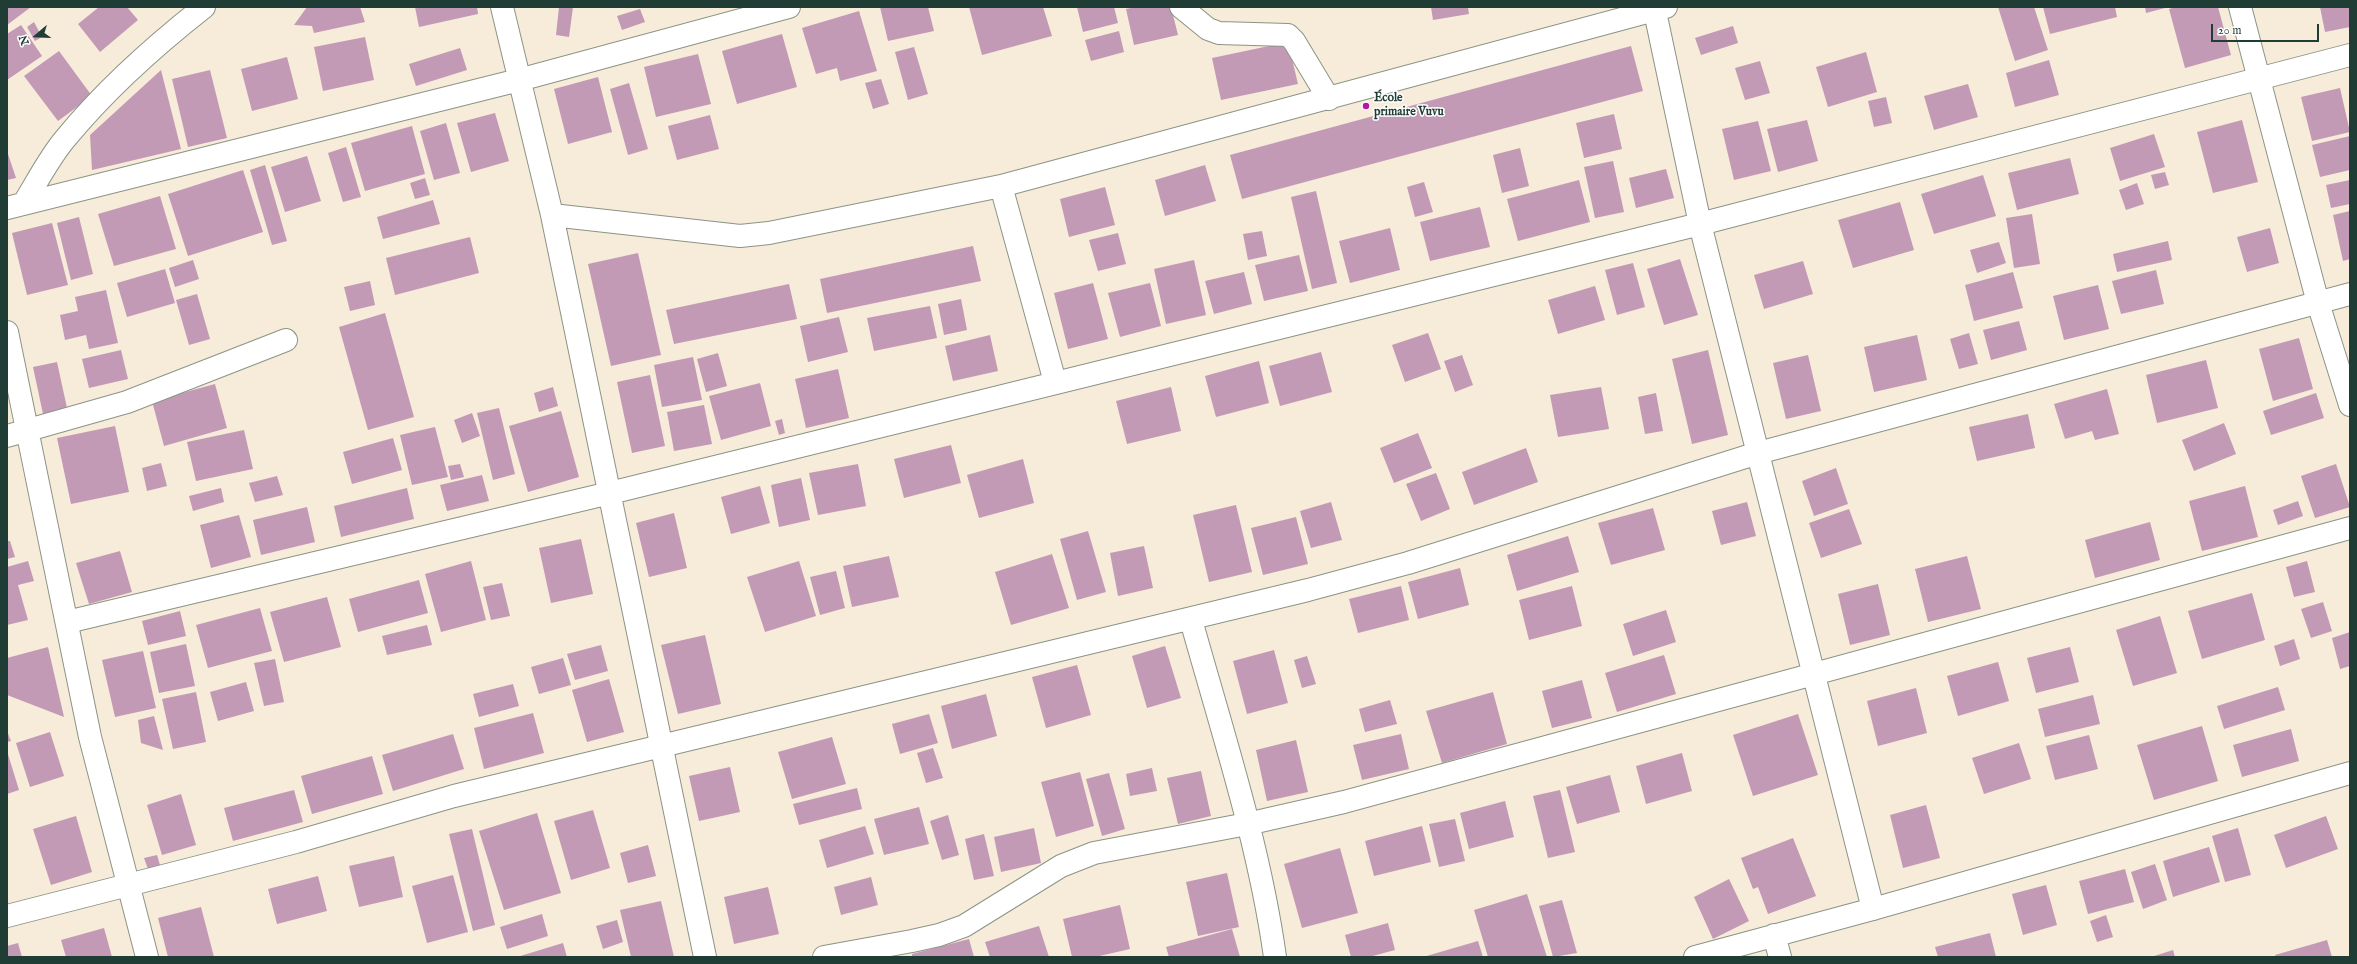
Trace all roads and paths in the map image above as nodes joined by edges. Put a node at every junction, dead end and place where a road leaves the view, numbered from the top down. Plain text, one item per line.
1 (204, 7) edge
2 (502, 7) edge
3 (789, 7) edge
4 (1181, 7) edge
5 (2240, 7) edge
6 (1658, 8) edge
7 (2350, 55) edge
8 (2259, 78) junction
9 (519, 80) junction
10 (1329, 99) junction
11 (1001, 186) junction
12 (16, 205) edge
13 (552, 214) junction
14 (1700, 224) junction
15 (2350, 294) edge
16 (2318, 303) junction
17 (7, 332) edge
18 (286, 340) dead end
19 (1055, 382) junction
20 (2350, 405) edge
21 (28, 431) junction
22 (7, 436) edge
23 (1758, 453) junction
24 (610, 493) junction
25 (2350, 528) edge
26 (1191, 620) junction
27 (67, 622) junction
28 (1815, 675) junction
29 (662, 746) junction
30 (2350, 773) edge
31 (1247, 824) junction
32 (129, 886) junction
33 (1873, 909) junction
34 (7, 916) edge
35 (1774, 935) junction
36 (147, 957) edge
37 (705, 957) edge
38 (824, 957) edge
39 (1275, 957) edge
40 (1695, 957) edge
41 (1780, 957) edge

1 - 12 street
2 - 9 street
3 - 9 street
4 - 10 street
5 - 8 street
6 - 10 street
6 - 14 street
7 - 8 street
8 - 14 street
8 - 16 street
9 - 12 street
9 - 13 street
10 - 11 street
11 - 13 street
11 - 19 street
13 - 24 street
14 - 19 street
14 - 23 street
15 - 16 street
16 - 20 street
16 - 23 street
17 - 21 street
18 - 21 street
19 - 24 street
21 - 22 street
21 - 27 street
23 - 26 street
23 - 28 street
24 - 27 street
24 - 29 street
25 - 28 street
26 - 29 street
26 - 31 street
27 - 32 street
28 - 31 street
28 - 33 street
29 - 32 street
29 - 37 street
30 - 33 street
31 - 38 street
31 - 39 street
32 - 34 street
32 - 36 street
33 - 35 street
35 - 40 street
35 - 41 street

